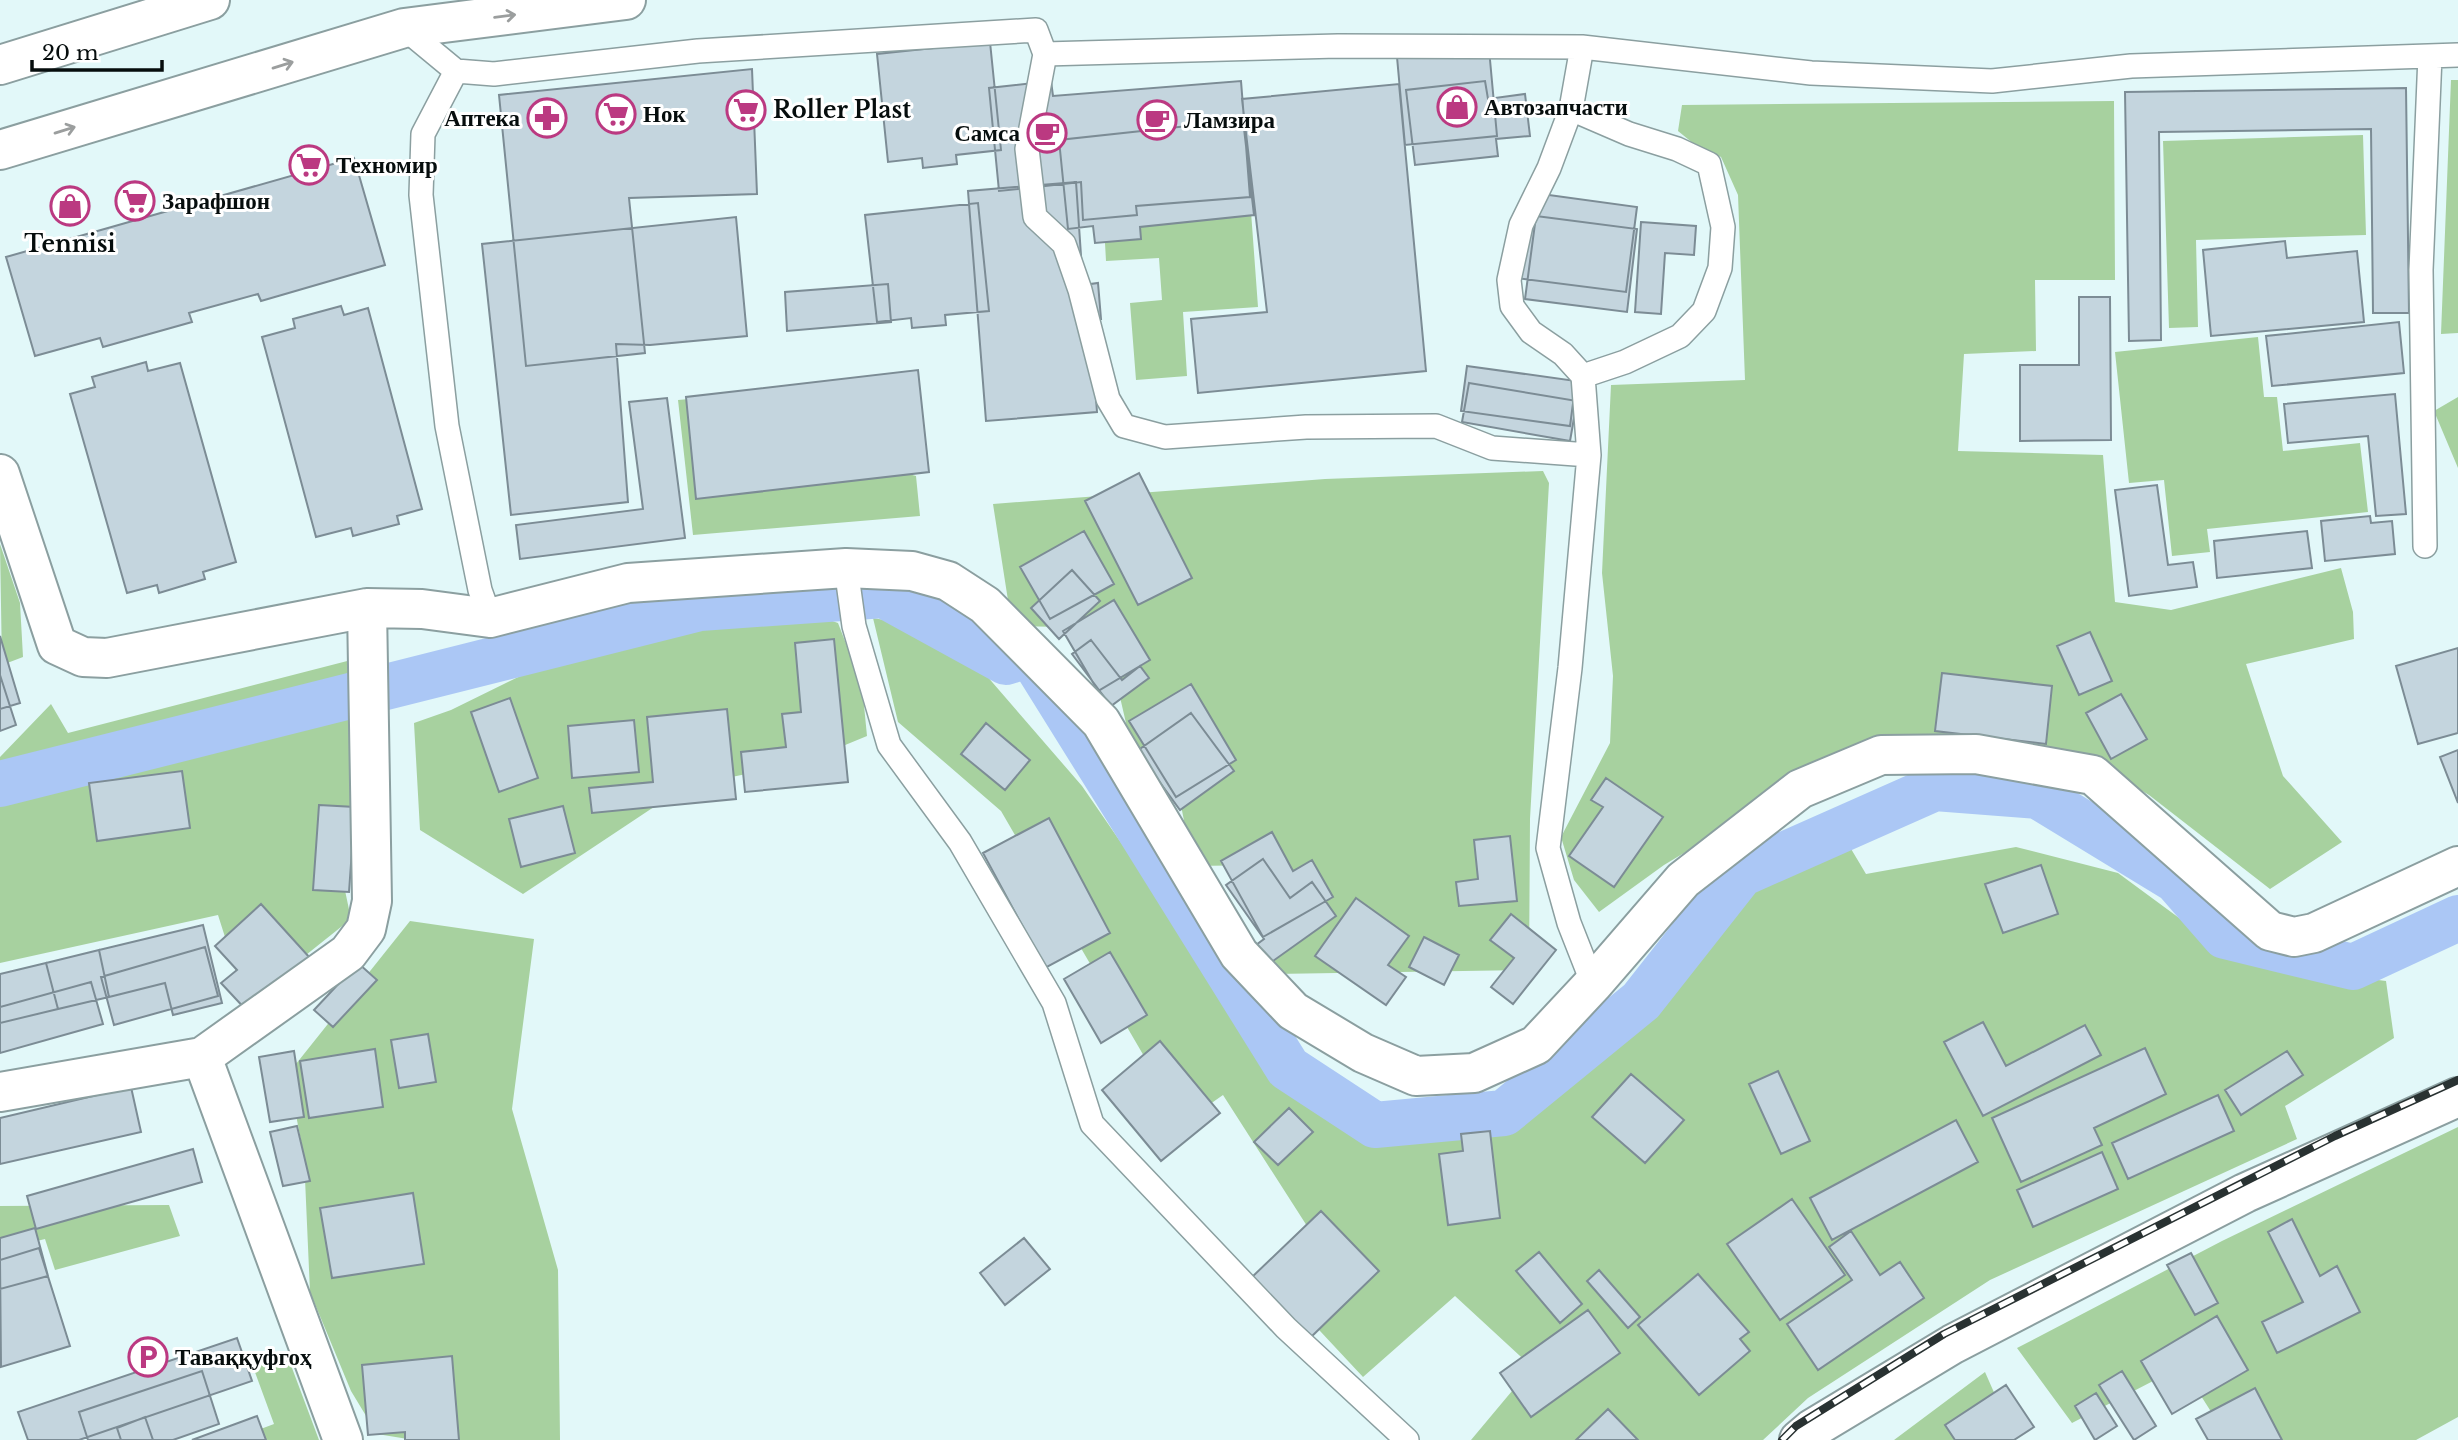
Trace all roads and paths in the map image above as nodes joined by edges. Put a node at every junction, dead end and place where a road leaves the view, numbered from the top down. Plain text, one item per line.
1 (210, 0) edge
2 (626, 0) edge
3 (404, 29) junction
4 (1582, 47) junction
5 (1045, 54) junction
6 (2458, 54) edge
7 (2430, 56) junction
8 (0, 65) edge
9 (456, 71) junction
10 (1571, 108) junction
11 (0, 150) edge
12 (1583, 376) junction
13 (1589, 455) junction
14 (0, 474) edge
15 (2424, 546) dead end
16 (848, 578) junction
17 (367, 608) junction
18 (490, 618) junction
19 (2458, 866) edge
20 (1593, 984) junction
21 (202, 1057) junction
22 (0, 1092) edge
23 (2458, 1097) edge
24 (344, 1440) edge
25 (1406, 1440) edge
26 (1799, 1440) edge

1 - 8 street
3 -> 2 street
3 - 9 lane
11 -> 3 street
4 - 5 lane
4 - 7 lane
4 - 10 lane
5 - 9 lane
5 - 13 lane
6 - 7 lane
7 - 15 lane
9 - 18 lane
10 - 12 lane
10 - 12 lane
12 - 13 lane
13 - 20 lane
14 - 17 street
16 - 18 street
16 - 20 street
16 - 25 lane
17 - 18 street
17 - 21 street
19 - 20 street
21 - 22 street
21 - 24 street
23 - 26 street

